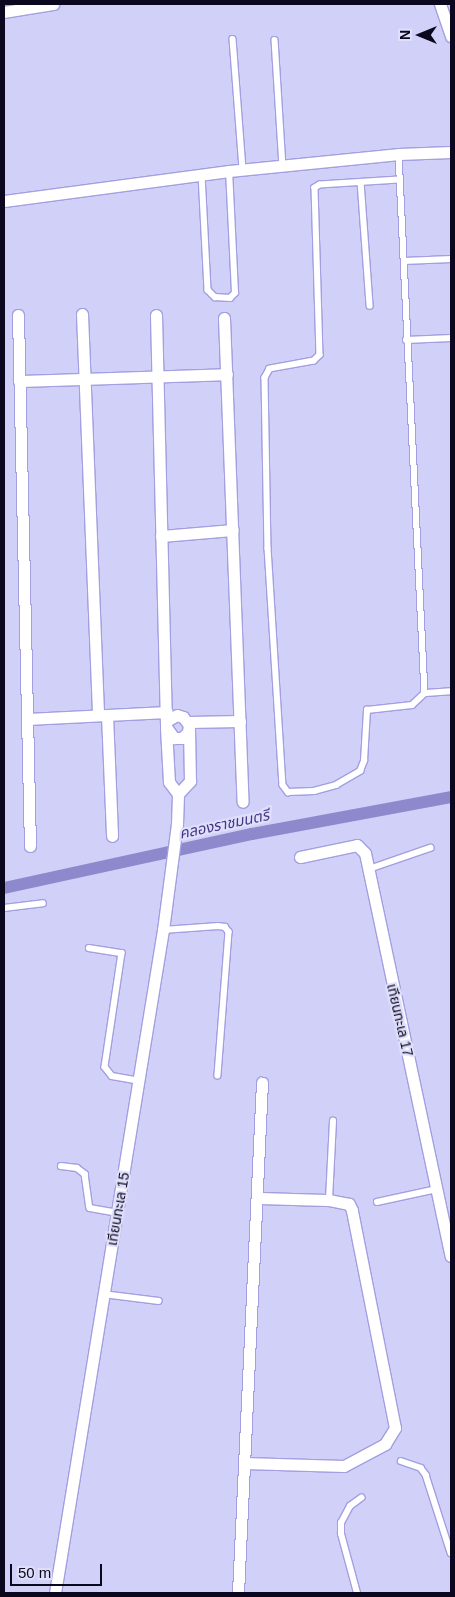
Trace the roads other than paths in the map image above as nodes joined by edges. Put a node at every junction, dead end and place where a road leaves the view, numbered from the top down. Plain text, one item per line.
1 (53, 4) edge
2 (440, 4) edge
3 (4, 10) edge
4 (451, 36) edge
5 (233, 39) dead end
6 (275, 40) dead end
7 (451, 152) edge
8 (399, 154) junction
9 (283, 166) junction
10 (243, 170) junction
11 (229, 171) junction
12 (202, 175) junction
13 (399, 180) junction
14 (361, 182) junction
15 (4, 201) edge
16 (451, 259) edge
17 (404, 261) junction
18 (370, 306) dead end
19 (82, 314) dead end
20 (18, 315) dead end
21 (156, 315) dead end
22 (224, 318) dead end
23 (451, 338) edge
24 (406, 340) junction
25 (226, 374) junction
26 (157, 376) junction
27 (84, 379) junction
28 (19, 382) junction
29 (233, 530) junction
30 (162, 536) junction
31 (451, 691) edge
32 (425, 693) junction
33 (103, 715) junction
34 (27, 719) junction
35 (167, 720) junction
36 (240, 721) junction
37 (189, 725) junction
38 (178, 794) junction
39 (243, 802) dead end
40 (112, 836) dead end
41 (30, 846) dead end
42 (430, 848) dead end
43 (300, 857) dead end
44 (369, 869) junction
45 (43, 903) dead end
46 (4, 908) edge
47 (163, 930) junction
48 (90, 948) dead end
49 (218, 1076) dead end
50 (139, 1081) junction
51 (262, 1083) dead end
52 (332, 1120) dead end
53 (61, 1166) dead end
54 (437, 1189) junction
55 (257, 1198) junction
56 (329, 1200) junction
57 (377, 1202) dead end
58 (117, 1213) junction
59 (451, 1256) edge
60 (103, 1294) junction
61 (159, 1301) dead end
62 (401, 1460) dead end
63 (244, 1463) junction
64 (361, 1498) dead end
65 (451, 1553) edge
66 (55, 1593) edge
67 (238, 1593) edge
68 (357, 1593) edge

1 - 3 street
2 - 4 street
5 - 10 lane
6 - 9 lane
7 - 8 street
8 - 9 street
8 - 13 lane
9 - 10 street
10 - 11 street
11 - 12 street
11 - 12 lane
12 - 15 street
13 - 14 lane
13 - 17 lane
14 - 18 lane
14 - 32 lane
16 - 17 lane
17 - 24 lane
19 - 27 street
20 - 28 street
21 - 26 street
22 - 25 street
23 - 24 lane
24 - 32 lane
25 - 26 street
25 - 29 street
26 - 27 street
26 - 30 street
27 - 28 street
27 - 33 street
28 - 34 street
29 - 30 street
29 - 36 street
30 - 35 street
31 - 32 lane
33 - 34 street
33 - 35 street
33 - 40 street
34 - 41 street
35 - 37 street
35 - 37 street
35 - 38 street
36 - 37 street
36 - 39 street
37 - 38 street
38 - 47 street, เทียนทะเล 15
42 - 44 lane
43 - 44 street, เทียนทะเล 17
44 - 54 street, เทียนทะเล 17
45 - 46 lane
47 - 49 lane
47 - 50 street, เทียนทะเล 15
48 - 50 lane
50 - 58 street, เทียนทะเล 15
51 - 55 street
52 - 56 lane
53 - 58 lane
54 - 57 lane
54 - 59 street, เทียนทะเล 17
55 - 56 street
55 - 63 street
56 - 63 street
58 - 60 street, เทียนทะเล 15
60 - 61 lane
60 - 66 street, เทียนทะเล 15
62 - 65 lane
63 - 67 street
64 - 68 lane

